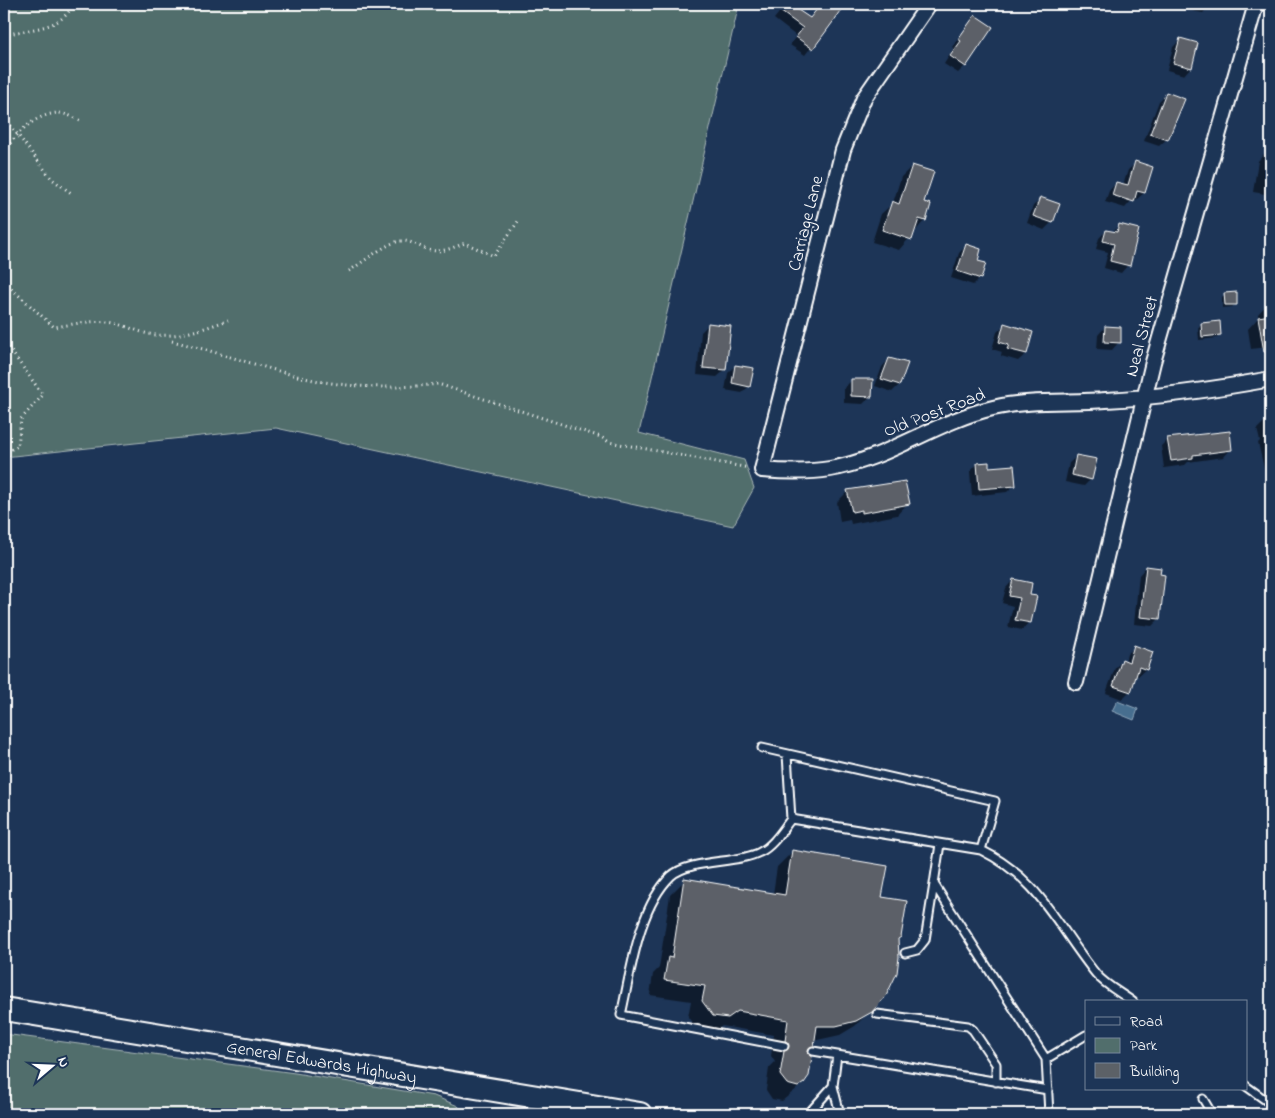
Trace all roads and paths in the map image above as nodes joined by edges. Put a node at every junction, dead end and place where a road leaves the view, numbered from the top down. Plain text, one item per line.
1 (73, 4) edge
2 (929, 4) edge
3 (1256, 4) edge
4 (4, 36) edge
5 (4, 117) edge
6 (81, 121) dead end
7 (17, 134) junction
8 (4, 150) edge
9 (71, 193) dead end
10 (519, 220) dead end
11 (349, 271) dead end
12 (4, 282) edge
13 (228, 320) dead end
14 (172, 341) dead end
15 (4, 345) edge
16 (1271, 379) edge
17 (1144, 398) junction
18 (4, 453) edge
19 (762, 470) junction
20 (1076, 682) dead end
21 (762, 748) dead end
22 (787, 754) junction
23 (791, 819) junction
24 (940, 844) junction
25 (981, 850) junction
26 (934, 884) junction
27 (905, 953) dead end
28 (1130, 1000) edge
29 (4, 1009) edge
30 (877, 1014) dead end
31 (1085, 1035) edge
32 (784, 1046) dead end
33 (813, 1051) dead end
34 (837, 1055) junction
35 (1046, 1060) junction
36 (996, 1082) junction
37 (833, 1086) junction
38 (1248, 1087) edge
39 (488, 1089) junction
40 (1048, 1090) junction
41 (1203, 1099) dead end
42 (1271, 1104) edge
43 (531, 1114) edge
44 (640, 1114) edge
45 (808, 1114) edge
46 (840, 1114) edge
47 (1049, 1114) edge
48 (1212, 1114) edge

1 - 4 path
2 - 19 street, Carriage Lane
3 - 17 street, Neal Street
5 - 7 path
6 - 7 path
7 - 8 path
7 - 9 path
10 - 11 path
12 - 13 path
14 - 19 path
15 - 18 path
16 - 17 street, Old Post Road
17 - 19 street, Old Post Road
17 - 20 street, Neal Street
21 - 22 lane
22 - 23 lane
22 - 25 lane
23 - 24 lane
23 - 32 lane
24 - 25 lane
24 - 26 lane
25 - 28 lane
26 - 27 lane
26 - 35 lane
29 - 39 main road, General Edwards Highway
30 - 36 lane
31 - 35 lane
33 - 34 lane
34 - 36 lane
34 - 37 lane
35 - 40 lane
36 - 40 lane
37 - 45 lane
37 - 46 lane
38 - 42 lane
39 - 43 main road
39 - 44 main road, General Edwards Highway
40 - 47 lane
41 - 48 lane

